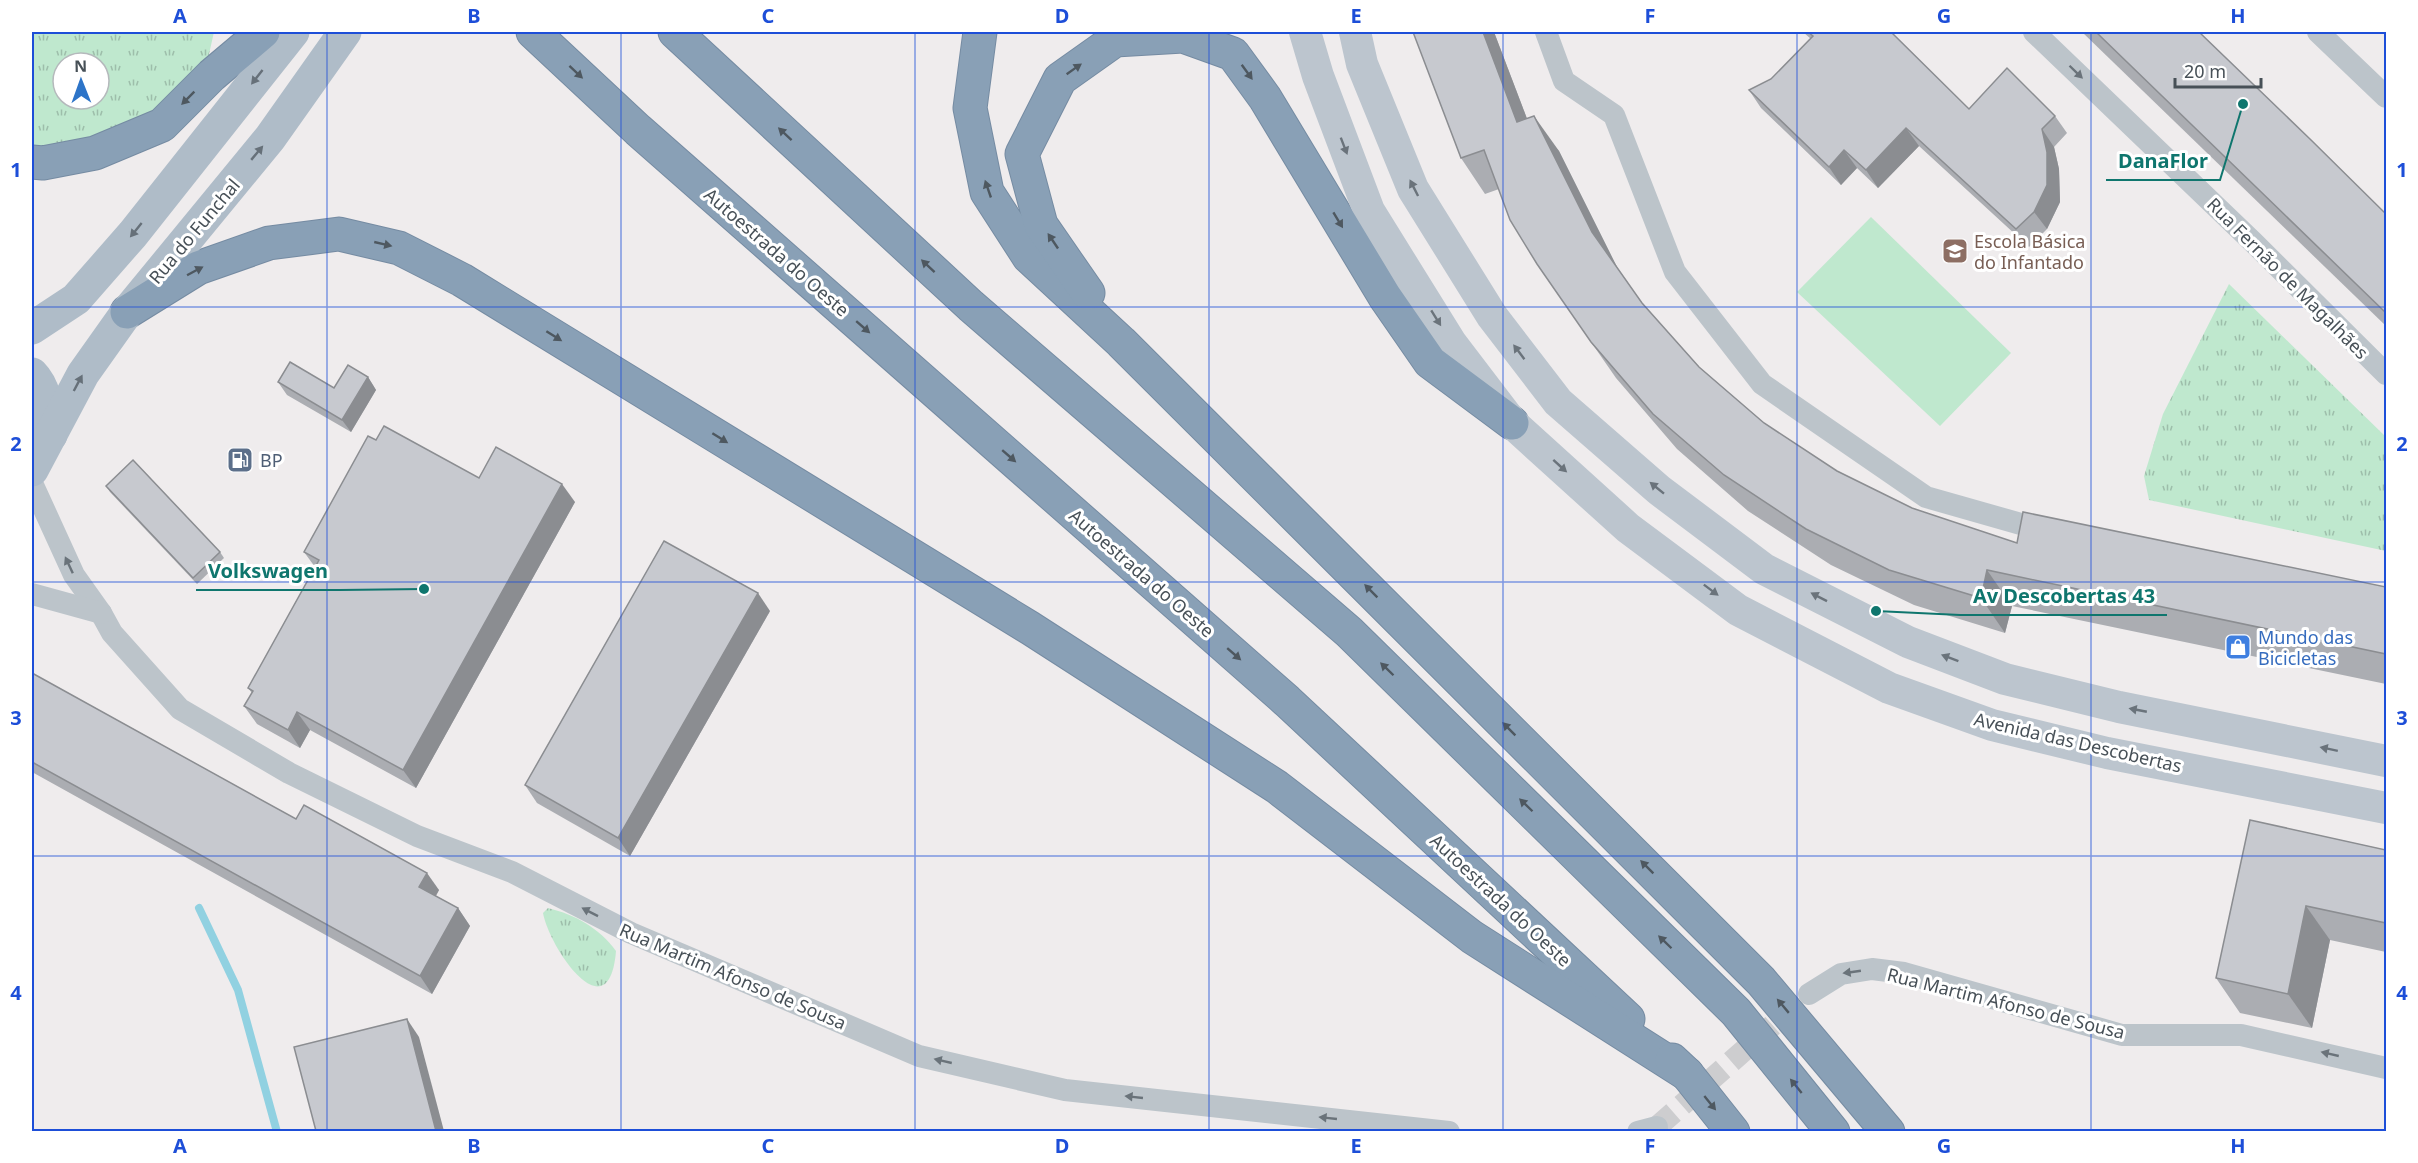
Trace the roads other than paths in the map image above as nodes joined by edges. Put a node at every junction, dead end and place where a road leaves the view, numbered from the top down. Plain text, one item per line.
1 (263, 32) edge
2 (293, 32) edge
3 (345, 32) edge
4 (533, 32) edge
5 (675, 32) edge
6 (980, 32) edge
7 (1305, 32) edge
8 (1355, 32) edge
9 (1546, 32) edge
10 (2034, 32) edge
11 (2318, 32) edge
12 (1372, 88) junction
13 (2386, 97) edge
14 (1329, 105) junction
15 (32, 162) edge
16 (127, 312) junction
17 (32, 328) edge
18 (1121, 342) junction
19 (32, 374) edge
20 (2386, 375) edge
21 (1512, 423) junction
22 (51, 435) junction
23 (32, 470) edge
24 (32, 483) edge
25 (2074, 537) edge
26 (32, 594) edge
27 (101, 613) junction
28 (2386, 760) edge
29 (2386, 808) edge
30 (1809, 994) tunnel mouth
31 (2386, 1068) edge
32 (1687, 1074) junction
33 (1449, 1131) edge
34 (1733, 1131) edge
35 (1833, 1131) edge
36 (1888, 1131) edge

1 -> 15 highway
2 -> 17 main road
16 -> 3 main road, Rua do Funchal
4 -> 32 highway, Autoestrada do Oeste
35 -> 5 highway
18 -> 6 highway
7 - 14 main road, Avenida das Descobertas
8 - 12 main road
9 - 25 street
10 -> 20 street, Rua Fernão de Magalhães
11 - 13 street
12 - 14 main road
28 -> 12 main road
14 -> 21 main road, Avenida das Descobertas
22 -> 16 main road, Rua do Funchal
16 -> 32 highway
18 -> 21 highway
36 -> 18 highway
19 - 22 main road
21 -> 29 main road, Avenida das Descobertas
22 - 23 main road, Rua do Funchal
27 -> 24 street, Rua Martim Afonso de Sousa
26 - 27 street
33 -> 27 street, Rua Martim Afonso de Sousa
31 -> 30 street, Rua Martim Afonso de Sousa
32 -> 34 highway, Autoestrada do Oeste

